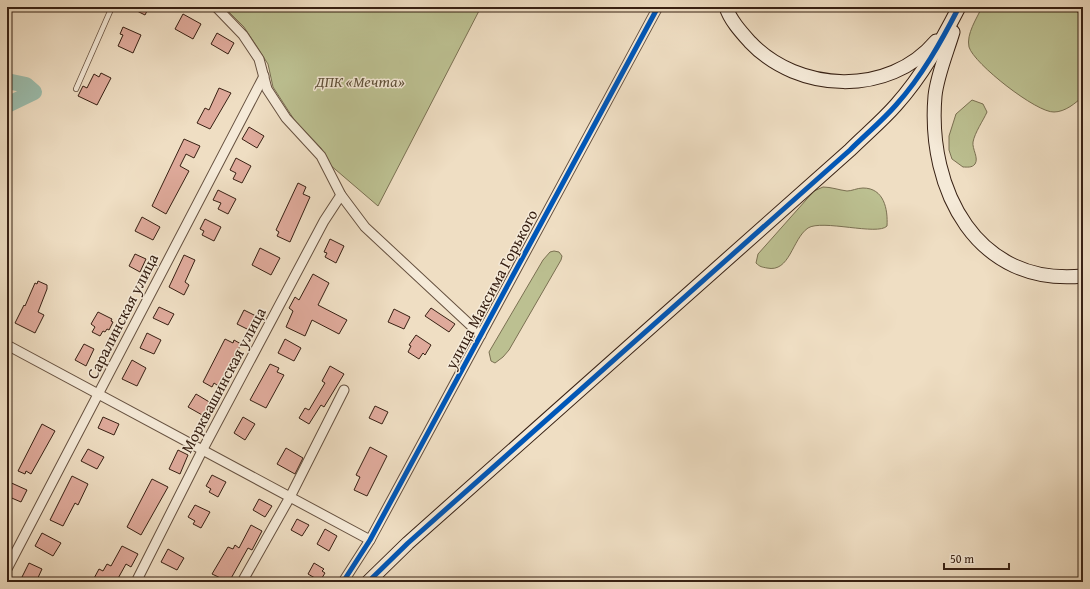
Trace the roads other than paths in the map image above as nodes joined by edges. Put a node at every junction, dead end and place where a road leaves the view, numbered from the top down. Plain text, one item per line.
1 (112, 7) edge
2 (216, 7) edge
3 (658, 7) edge
4 (726, 7) edge
5 (959, 7) edge
6 (264, 76) junction
7 (76, 89) dead end
8 (341, 195) junction
9 (1083, 276) edge
10 (481, 335) junction
11 (7, 345) edge
12 (344, 390) dead end
13 (98, 394) junction
14 (203, 449) junction
15 (290, 497) junction
16 (370, 540) junction
17 (7, 569) edge
18 (136, 582) edge
19 (242, 582) edge
20 (343, 582) edge
21 (368, 582) edge

1 - 7 lane
2 - 6 street
3 - 10 street, улица Максима Горького
4 - 5 street
5 - 9 street
5 - 21 street
6 - 8 street
6 - 13 street, Саралинская улица
8 - 10 street
8 - 14 street, Морквашинская улица
10 - 16 street, улица Максима Горького
11 - 13 street
12 - 15 street
13 - 14 street
13 - 17 street, Саралинская улица
14 - 15 street
14 - 18 street, Морквашинская улица
15 - 16 street
15 - 19 street
16 - 20 street, улица Максима Горького

